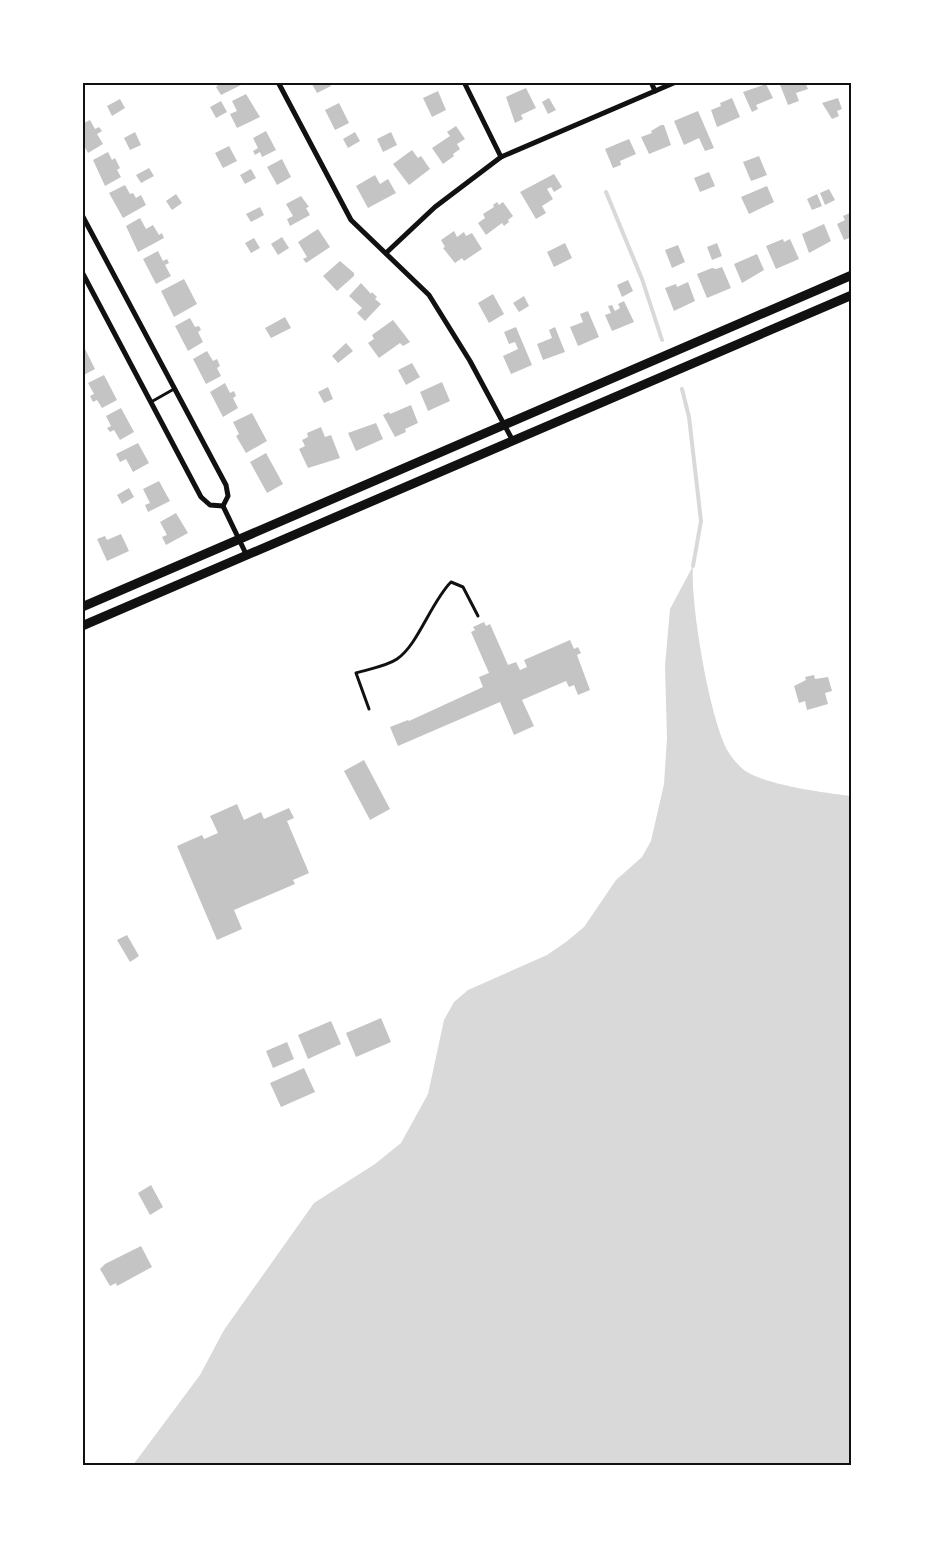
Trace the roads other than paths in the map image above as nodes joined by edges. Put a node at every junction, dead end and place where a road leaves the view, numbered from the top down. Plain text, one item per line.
1 (278, 82) edge
2 (464, 82) edge
3 (651, 82) edge
4 (676, 82) edge
5 (655, 91) junction
6 (501, 156) junction
7 (82, 215) edge
8 (386, 253) junction
9 (82, 272) edge
10 (852, 275) edge
11 (852, 295) edge
12 (175, 388) junction
13 (151, 402) junction
14 (505, 425) junction
15 (513, 441) junction
16 (222, 506) junction
17 (239, 539) junction
18 (247, 556) junction
19 (82, 607) edge
20 (478, 616) dead end
21 (82, 626) edge
22 (369, 709) dead end

1 - 8 street
2 - 6 street
3 - 5 street
4 - 5 street
5 - 6 street
6 - 8 street
7 - 12 street
8 - 14 street
9 - 13 street
10 - 14 main road
11 - 15 main road
12 - 13 lane
12 - 16 street
13 - 16 street
14 - 15 street
14 - 17 main road
15 - 18 main road
16 - 17 street
17 - 18 street
17 - 19 main road
18 - 21 main road
20 - 22 lane

